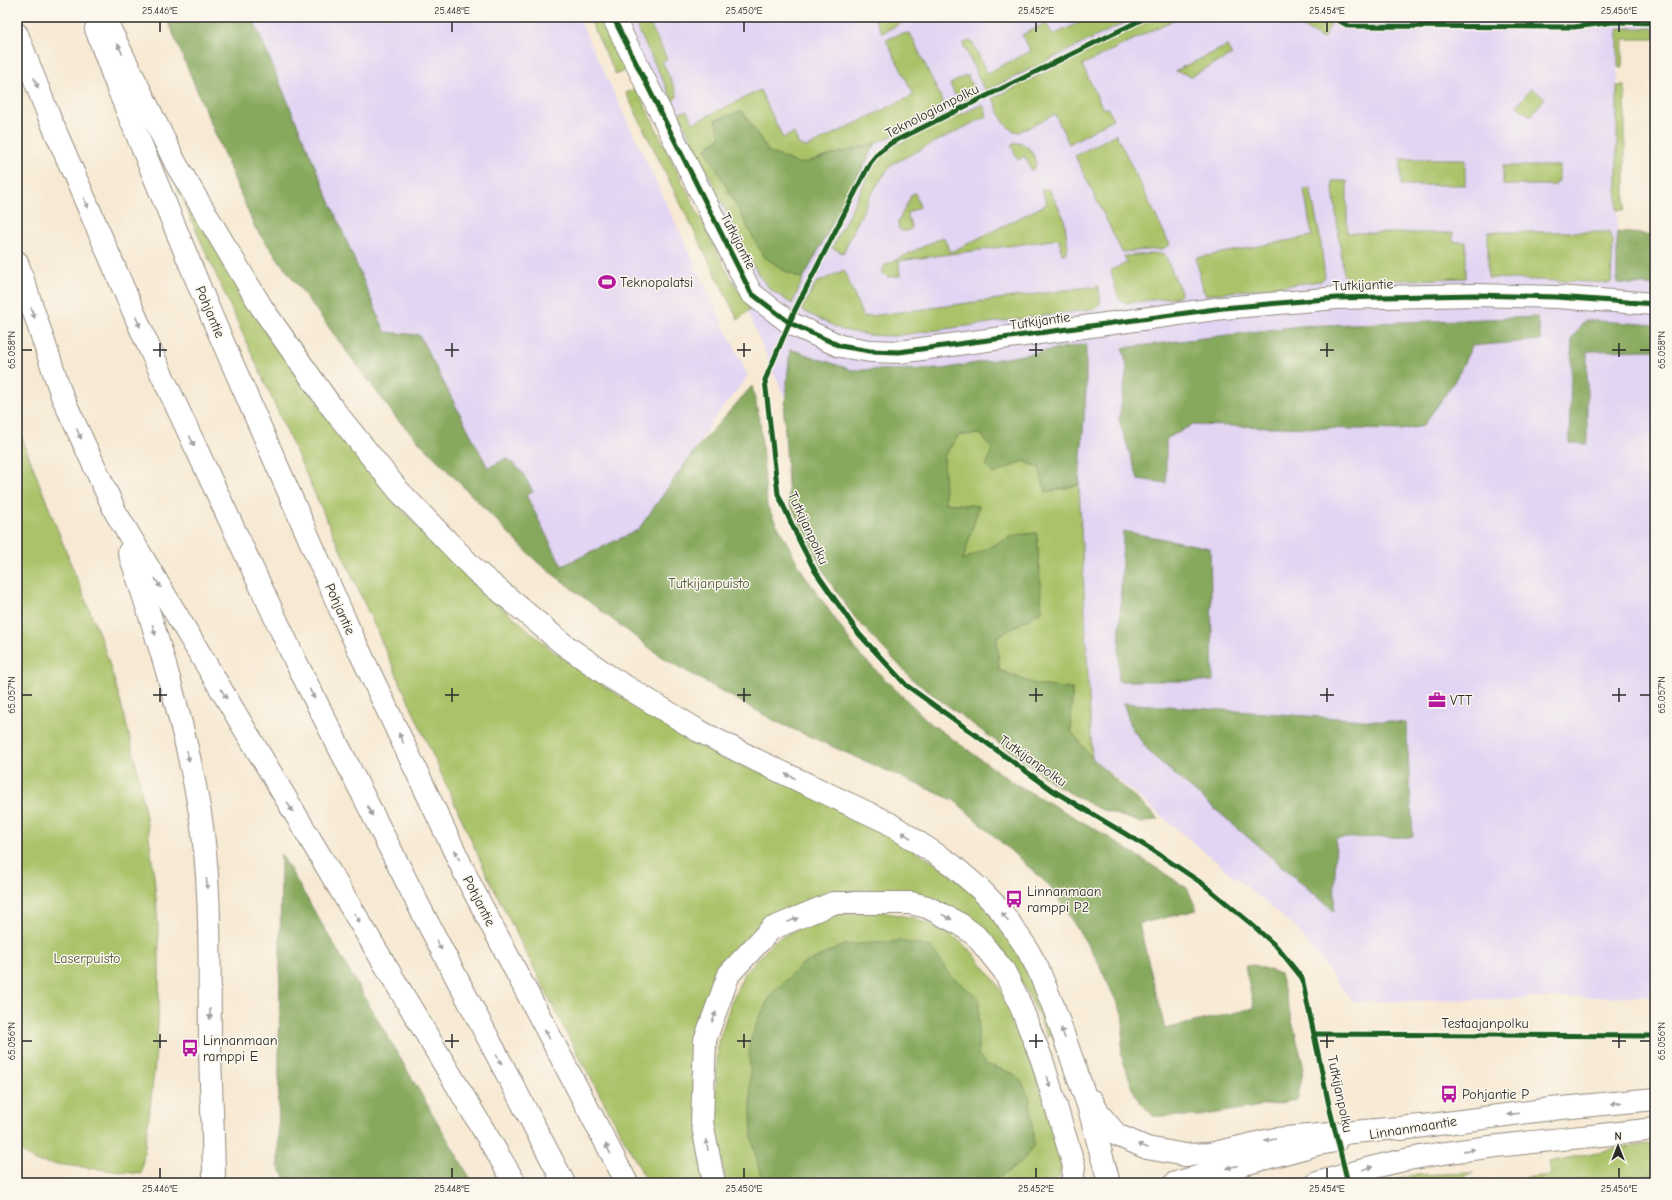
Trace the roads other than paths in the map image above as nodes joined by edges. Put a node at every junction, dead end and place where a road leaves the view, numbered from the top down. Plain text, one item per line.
1 (91, 17) edge
2 (104, 17) edge
3 (613, 17) edge
4 (17, 34) edge
5 (17, 262) edge
6 (1655, 304) edge
7 (116, 513) junction
8 (1076, 1069) junction
9 (1655, 1099) edge
10 (1421, 1126) junction
11 (1655, 1129) edge
12 (213, 1178) edge
13 (515, 1183) edge
14 (564, 1183) edge
15 (626, 1183) edge
16 (714, 1183) edge
17 (1072, 1183) edge
18 (1109, 1183) edge
19 (1175, 1183) edge
20 (1317, 1183) edge

15 -> 1 main road, Pohjantie
8 -> 2 main road
3 - 6 main road, Tutkijantie
4 -> 14 main road
5 -> 7 main road
7 -> 12 main road
7 -> 13 main road
10 -> 8 main road
8 - 18 main road
9 -> 10 main road, Linnanmaantie
10 -> 19 main road, Linnanmaantie
20 -> 11 main road
16 -> 17 main road

